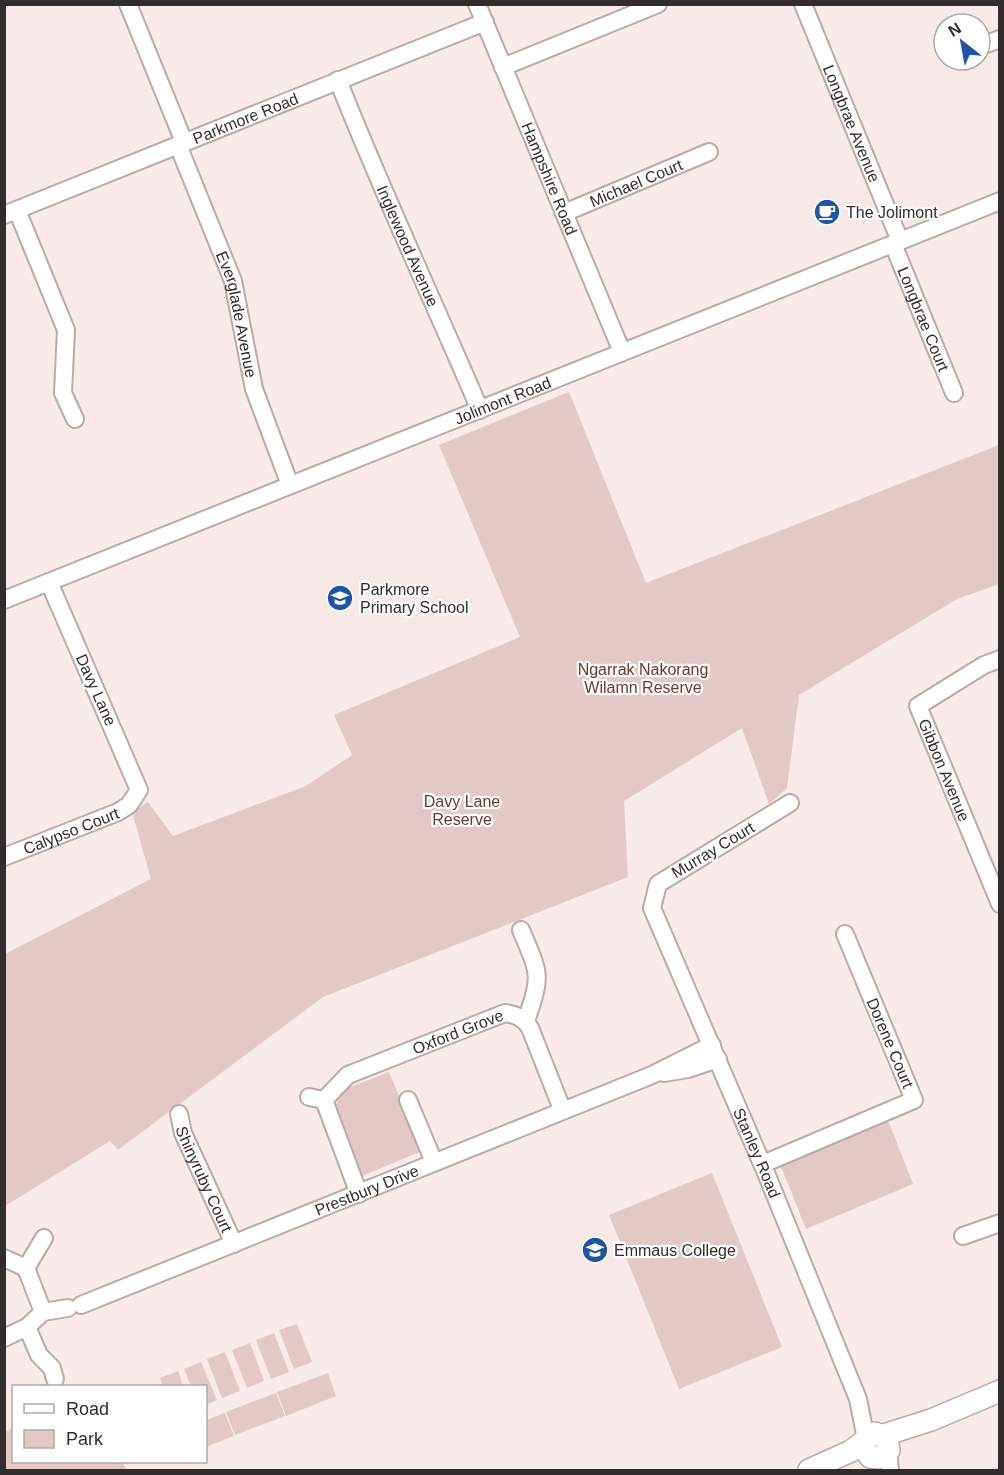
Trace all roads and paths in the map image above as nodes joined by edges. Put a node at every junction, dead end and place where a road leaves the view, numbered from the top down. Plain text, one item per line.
1 (128, 4) edge
2 (477, 4) edge
3 (658, 4) edge
4 (803, 4) edge
5 (484, 22) junction
6 (503, 67) junction
7 (338, 80) junction
8 (181, 144) junction
9 (709, 152) dead end
10 (999, 201) edge
11 (11, 212) edge
12 (564, 213) junction
13 (897, 242) junction
14 (622, 352) junction
15 (954, 393) dead end
16 (480, 410) junction
17 (75, 419) dead end
18 (290, 485) junction
19 (49, 582) junction
20 (4, 600) edge
21 (992, 662) edge
22 (133, 798) joint
23 (790, 803) dead end
24 (4, 857) edge
25 (999, 904) edge
26 (652, 908) joint
27 (521, 930) dead end
28 (845, 934) dead end
29 (526, 1021) junction
30 (715, 1052) junction
31 (408, 1100) dead end
32 (562, 1109) junction
33 (179, 1114) dead end
34 (434, 1162) junction
35 (763, 1164) junction
36 (359, 1194) junction
37 (999, 1223) edge
38 (963, 1236) dead end
39 (44, 1238) dead end
40 (234, 1244) junction
41 (4, 1258) edge
42 (26, 1268) junction
43 (44, 1312) junction
44 (27, 1327) junction
45 (4, 1338) edge
46 (55, 1379) dead end
47 (999, 1391) edge
48 (879, 1451) edge
49 (816, 1468) edge

1 - 8 street, Everglade Avenue
2 - 5 street, Hampshire Road
3 - 6 street
4 - 13 street, Longbrae Avenue
5 - 6 street, Hampshire Road
5 - 7 street, Parkmore Road
6 - 12 street, Hampshire Road
7 - 8 street, Parkmore Road
7 - 16 street, Inglewood Avenue
8 - 11 street, Parkmore Road
8 - 18 street, Everglade Avenue
9 - 12 street, Michael Court
10 - 13 street, Jolimont Road
11 - 17 street
12 - 14 street, Hampshire Road
13 - 14 street, Jolimont Road
13 - 15 street, Longbrae Court
14 - 16 street, Jolimont Road
16 - 18 street, Jolimont Road
18 - 19 street, Jolimont Road
19 - 20 street, Jolimont Road
19 - 22 street, Davy Lane
21 - 25 street, Gibbon Avenue
22 - 24 street, Calypso Court
23 - 26 street, Murray Court
26 - 30 street, Stanley Road
27 - 29 street
28 - 35 street, Dorene Court
29 - 32 street, Oxford Grove
29 - 36 street, Oxford Grove
30 - 32 street, Prestbury Drive
30 - 35 street, Stanley Road
31 - 34 street
32 - 34 street, Prestbury Drive
33 - 40 street, Shinyruby Court
34 - 36 street, Prestbury Drive
35 - 48 street, Stanley Road
36 - 40 street, Prestbury Drive
37 - 38 street
39 - 42 street
40 - 43 street, Prestbury Drive
41 - 42 street
42 - 43 street
43 - 44 street
44 - 45 street
44 - 46 street
47 - 48 main road
48 - 49 main road

